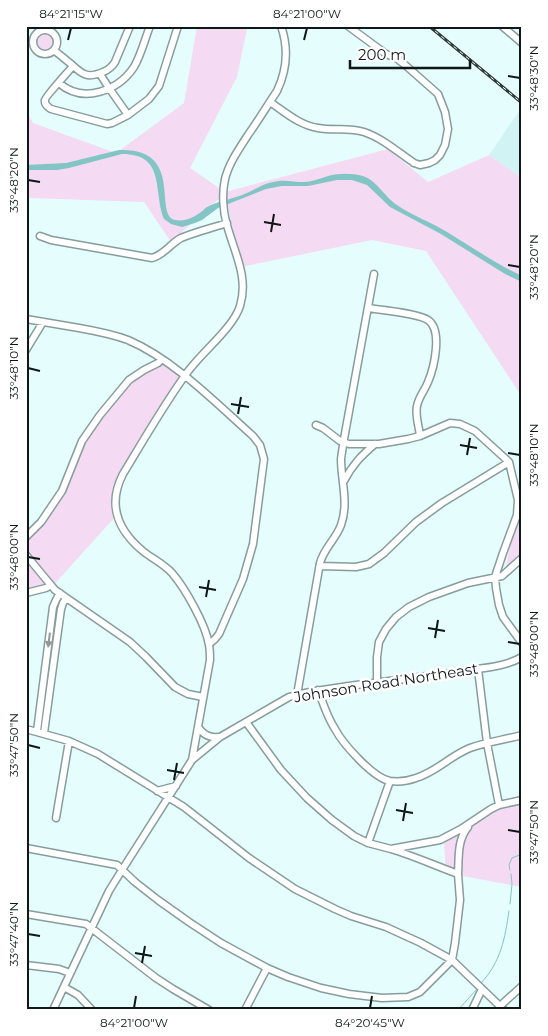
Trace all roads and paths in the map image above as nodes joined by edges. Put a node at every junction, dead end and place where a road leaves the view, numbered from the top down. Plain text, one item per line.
1 (130, 26) edge
2 (150, 26) edge
3 (178, 26) edge
4 (281, 26) edge
5 (348, 26) edge
6 (502, 26) edge
7 (522, 43) edge
8 (55, 51) junction
9 (73, 66) junction
10 (100, 74) junction
11 (59, 84) junction
12 (109, 88) junction
13 (270, 102) junction
14 (128, 115) junction
15 (226, 224) junction
16 (40, 236) dead end
17 (374, 274) dead end
18 (368, 308) junction
19 (26, 318) edge
20 (43, 322) junction
21 (26, 350) edge
22 (162, 359) junction
23 (184, 376) junction
24 (316, 425) dead end
25 (420, 436) junction
26 (343, 442) junction
27 (375, 444) junction
28 (509, 462) junction
29 (344, 482) junction
30 (518, 500) junction
31 (522, 507) edge
32 (26, 537) edge
33 (26, 555) edge
34 (522, 558) edge
35 (320, 566) junction
36 (495, 577) junction
37 (51, 586) junction
38 (26, 593) edge
39 (60, 593) junction
40 (66, 598) junction
41 (522, 643) edge
42 (209, 644) junction
43 (522, 657) edge
44 (46, 666) junction
45 (53, 667) junction
46 (478, 669) junction
47 (377, 682) junction
48 (318, 690) junction
49 (297, 695) junction
50 (203, 697) junction
51 (246, 722) junction
52 (198, 727) junction
53 (26, 729) edge
54 (37, 732) junction
55 (44, 733) junction
56 (522, 735) edge
57 (220, 737) junction
58 (69, 741) junction
59 (487, 743) junction
60 (192, 760) junction
61 (390, 781) junction
62 (176, 786) junction
63 (157, 791) junction
64 (168, 798) junction
65 (522, 800) edge
66 (499, 806) junction
67 (56, 818) dead end
68 (473, 822) junction
69 (368, 843) junction
70 (26, 848) edge
71 (391, 849) junction
72 (122, 870) junction
73 (458, 874) junction
74 (26, 914) edge
75 (92, 929) junction
76 (452, 960) junction
77 (26, 965) edge
78 (267, 968) junction
79 (70, 974) junction
80 (522, 986) edge
81 (64, 987) junction
82 (482, 989) junction
83 (502, 1008) edge
84 (53, 1010) edge
85 (92, 1010) edge
86 (209, 1010) edge
87 (245, 1010) edge
88 (472, 1010) edge

1 - 10 street
2 - 12 street
3 - 14 street
4 - 13 street
5 - 13 street
6 - 7 street
8 - 8 street
8 - 9 street
9 - 10 street
9 - 11 street
10 - 12 street
11 - 12 street
11 - 14 street
12 - 14 street
13 - 15 street
15 - 16 street
15 - 23 street
17 - 18 street
18 - 25 street
18 - 26 street
19 - 20 street
20 - 21 street
20 - 22 street
22 - 23 street
22 - 32 street
23 - 42 street
23 - 42 street
24 - 26 street
25 - 27 street
25 - 28 street
26 - 27 street
26 - 29 street
27 - 29 street
28 - 30 street
28 - 35 street
29 - 35 street
30 - 31 street
30 - 36 street
33 - 37 street
34 - 36 street
35 - 49 street
36 - 41 street
36 - 47 street
37 - 38 street
37 - 39 street
39 - 40 street
39 -> 44 street
40 - 45 street
40 - 50 street
42 - 50 street
43 - 46 street, Johnson Road Northeast
44 - 45 street
44 - 54 street
45 - 55 street
46 - 47 street, Johnson Road Northeast
46 - 59 street
47 - 48 street, Johnson Road Northeast
48 - 49 street, Johnson Road Northeast
48 - 61 street
49 - 51 street, Johnson Road Northeast
50 - 52 street
51 - 57 street, Johnson Road Northeast
51 - 69 street
52 - 57 street
52 - 60 street
53 - 54 street
54 - 55 street
55 - 58 street
56 - 59 street
57 - 60 street, Johnson Road Northeast
58 - 63 street
58 - 67 street
59 - 61 street
59 - 66 street
60 - 62 street, Johnson Road Northeast
61 - 69 street
62 - 63 street
62 - 64 street, Johnson Road Northeast
63 - 64 street
64 - 72 street, Johnson Road Northeast
64 - 76 street
65 - 66 street
66 - 68 street
68 - 71 street
68 - 73 street
69 - 71 street
70 - 72 street
71 - 73 street
72 - 75 street, Johnson Road Northeast
72 - 78 street
73 - 76 street
74 - 75 street
75 - 79 street, Johnson Road Northeast
75 - 86 street
76 - 78 street
76 - 82 street
77 - 79 street
78 - 87 street
79 - 81 street, Johnson Road Northeast
80 - 83 street
81 - 84 street, Johnson Road Northeast
81 - 85 street
82 - 83 street
82 - 88 street

